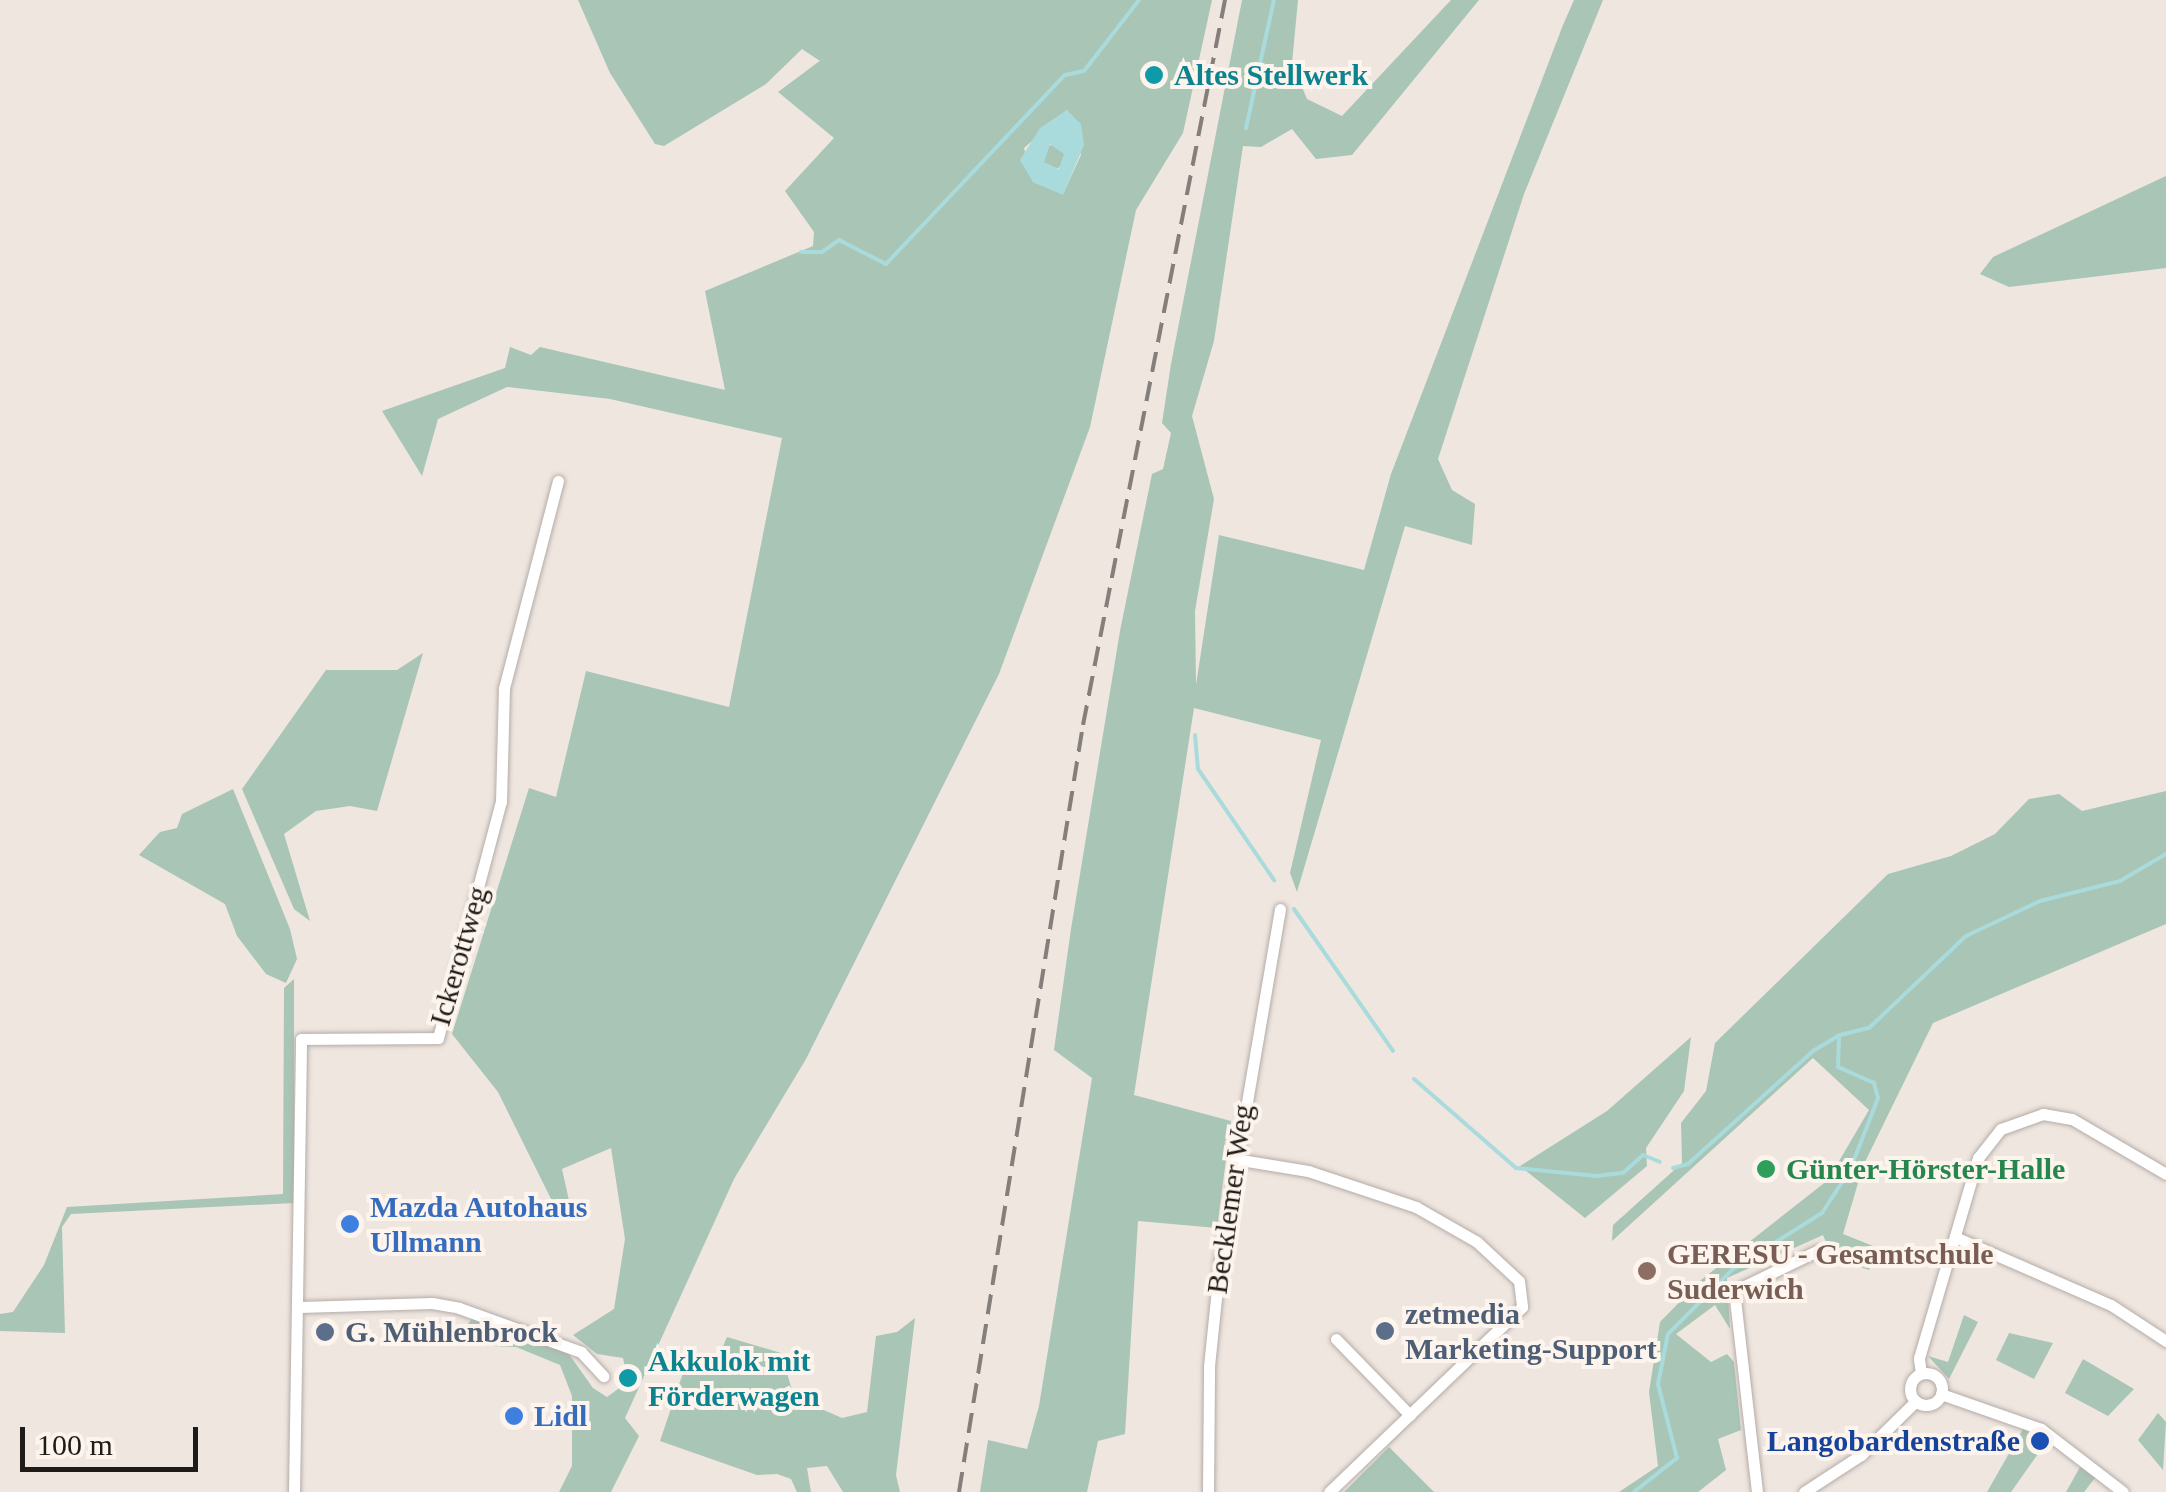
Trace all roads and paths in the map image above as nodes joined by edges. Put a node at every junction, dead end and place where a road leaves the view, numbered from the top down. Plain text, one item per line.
1 (558, 480) dead end
2 (1280, 908) dead end
3 (1235, 1159) junction
4 (2166, 1174) edge
5 (1956, 1237) junction
6 (1819, 1250) dead end
7 (300, 1307) junction
8 (1336, 1339) dead end
9 (2166, 1341) edge
10 (1921, 1373) junction
11 (603, 1376) dead end
12 (1941, 1394) junction
13 (1916, 1402) junction
14 (1410, 1416) junction
15 (294, 1492) edge
16 (1208, 1492) edge
17 (1328, 1492) edge
18 (1757, 1492) edge
19 (1804, 1492) edge
20 (2123, 1492) edge

1 - 7 street, Ickerottweg
2 - 3 street, Becklemer Weg
3 - 14 street
3 - 16 street, Becklemer Weg
4 - 5 street
5 - 9 street
5 - 10 street
6 - 18 street
7 - 11 street
7 - 15 street, Ickerottweg
8 - 14 street
10 - 12 street
10 - 13 street
12 - 13 street
12 - 20 street
13 - 19 street
14 - 17 street

